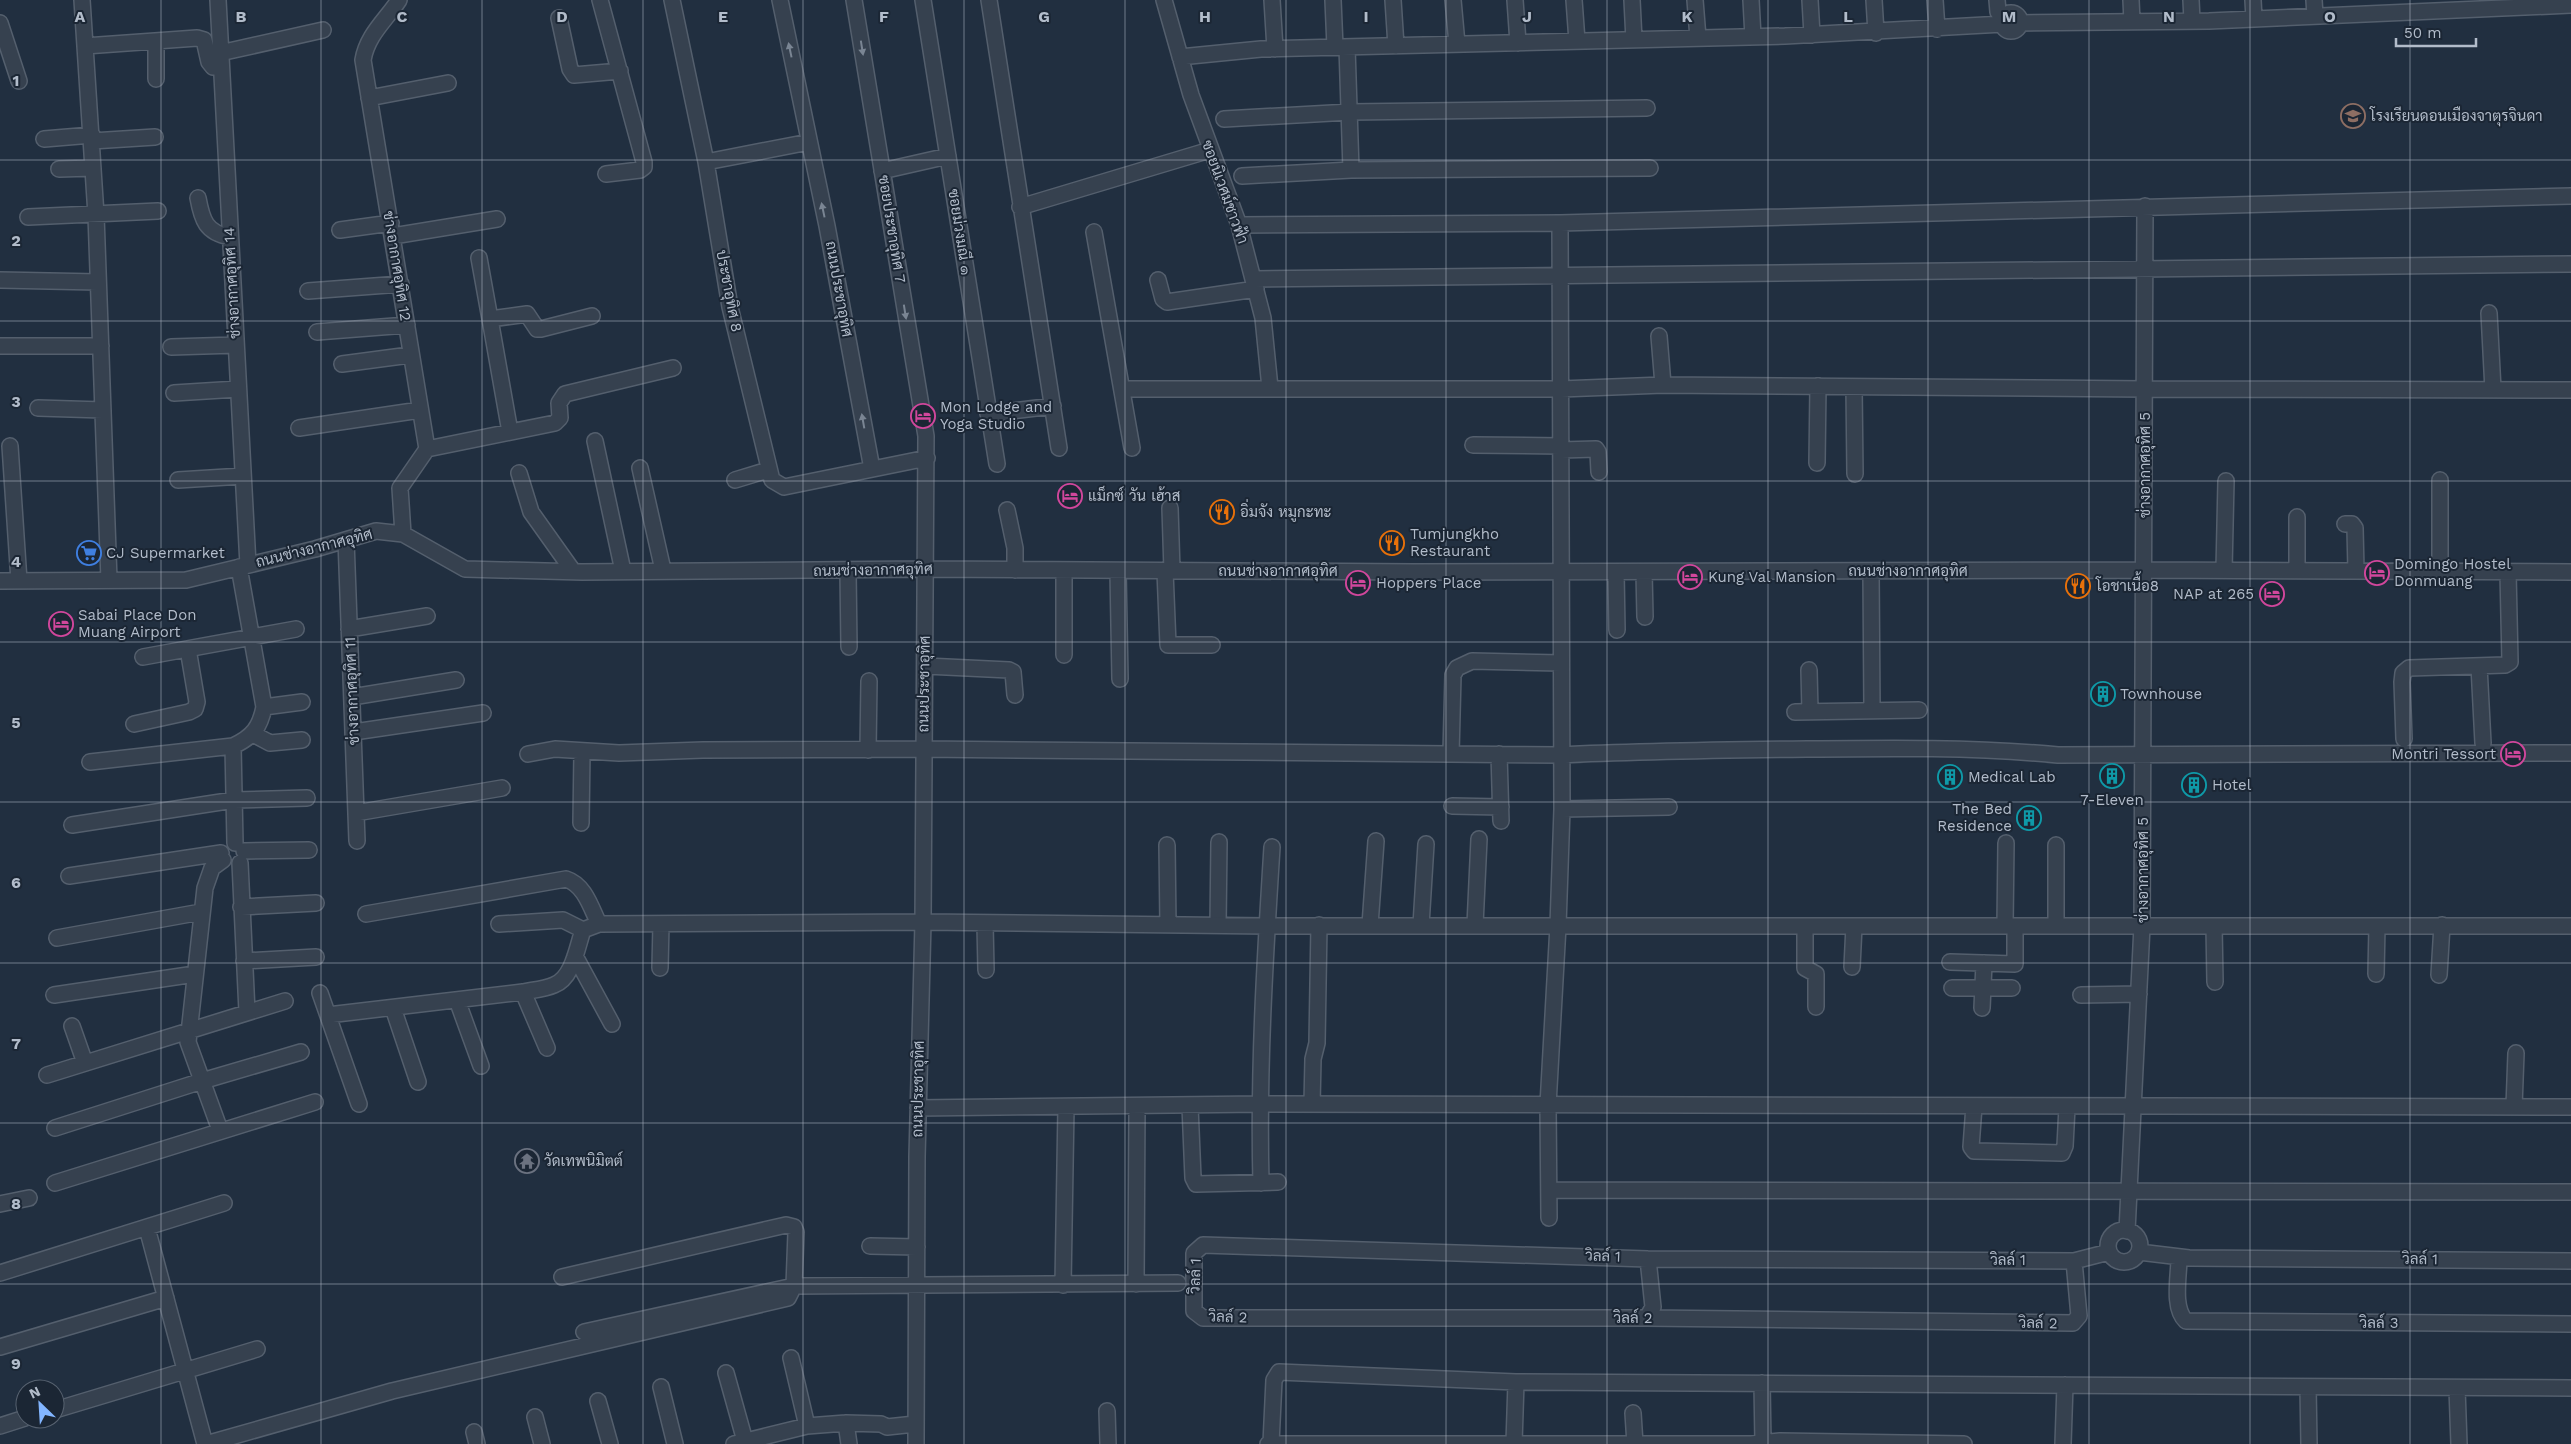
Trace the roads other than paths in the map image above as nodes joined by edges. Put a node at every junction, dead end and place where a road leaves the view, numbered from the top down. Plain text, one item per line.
1 (82, 0) edge
2 (218, 0) edge
3 (399, 0) edge
4 (600, 0) edge
5 (672, 0) edge
6 (780, 0) edge
7 (854, 0) edge
8 (923, 0) edge
9 (988, 0) edge
10 (1164, 0) edge
11 (1272, 0) edge
12 (1333, 0) edge
13 (1393, 0) edge
14 (1454, 0) edge
15 (1515, 0) edge
16 (1574, 0) edge
17 (1632, 0) edge
18 (1696, 0) edge
19 (1751, 0) edge
20 (1810, 0) edge
21 (1874, 0) edge
22 (1935, 0) edge
23 (1997, 0) edge
24 (2131, 0) edge
25 (2191, 0) edge
26 (2253, 0) edge
27 (2314, 0) edge
28 (2562, 3) edge
29 (2496, 4) edge
30 (2435, 5) edge
31 (2375, 7) edge
32 (2315, 16) junction
33 (559, 18) dead end
34 (2254, 19) junction
35 (2003, 21) junction
36 (2192, 21) junction
37 (2132, 22) junction
38 (0, 23) edge
39 (1937, 29) junction
40 (323, 30) dead end
41 (1876, 33) junction
42 (1812, 35) junction
43 (1753, 37) junction
44 (1698, 38) junction
45 (1634, 40) junction
46 (156, 41) junction
47 (1577, 41) junction
48 (1518, 43) junction
49 (1457, 44) junction
50 (85, 46) junction
51 (1396, 46) junction
52 (1341, 47) junction
53 (1275, 49) junction
54 (1180, 57) junction
55 (220, 60) junction
56 (620, 72) junction
57 (156, 79) dead end
58 (19, 81) dead end
59 (448, 83) dead end
60 (369, 98) junction
61 (1647, 108) dead end
62 (1350, 112) junction
63 (1224, 119) dead end
64 (154, 137) dead end
65 (44, 138) dead end
66 (92, 138) junction
67 (809, 142) junction
68 (1210, 150) junction
69 (948, 156) junction
70 (706, 162) junction
71 (93, 168) junction
72 (1650, 168) dead end
73 (59, 169) dead end
74 (1351, 170) junction
75 (882, 171) junction
76 (606, 174) dead end
77 (1242, 176) dead end
78 (2571, 196) edge
79 (198, 198) dead end
80 (2145, 206) junction
81 (1020, 207) junction
82 (158, 211) dead end
83 (96, 215) junction
84 (28, 217) dead end
85 (497, 219) dead end
86 (1560, 223) junction
87 (1239, 225) junction
88 (340, 230) dead end
89 (392, 230) junction
90 (1094, 232) dead end
91 (230, 237) junction
92 (480, 258) dead end
93 (2571, 264) edge
94 (2145, 270) junction
95 (1560, 276) junction
96 (0, 280) edge
97 (1158, 280) dead end
98 (98, 282) junction
99 (401, 284) junction
100 (1255, 284) junction
101 (308, 292) dead end
102 (2489, 313) dead end
103 (592, 316) dead end
104 (490, 319) junction
105 (407, 325) junction
106 (317, 332) dead end
107 (1659, 336) dead end
108 (236, 345) junction
109 (0, 346) edge
110 (101, 346) junction
111 (171, 347) dead end
112 (410, 355) junction
113 (342, 364) dead end
114 (672, 368) dead end
115 (1663, 385) junction
116 (1818, 386) junction
117 (1854, 387) junction
118 (1270, 388) junction
119 (238, 389) junction
120 (1122, 389) junction
121 (1561, 389) junction
122 (2145, 390) junction
123 (2493, 390) junction
124 (2571, 390) edge
125 (174, 393) dead end
126 (1053, 406) junction
127 (38, 408) dead end
128 (103, 410) junction
129 (420, 410) junction
130 (988, 414) junction
131 (299, 428) dead end
132 (510, 432) junction
133 (595, 442) dead end
134 (1473, 445) dead end
135 (10, 446) dead end
136 (1059, 448) dead end
137 (1132, 448) dead end
138 (1561, 448) junction
139 (427, 449) junction
140 (927, 458) junction
141 (1817, 463) dead end
142 (997, 464) dead end
143 (640, 468) dead end
144 (872, 469) junction
145 (768, 470) junction
146 (519, 472) dead end
147 (1599, 472) dead end
148 (1855, 474) dead end
149 (243, 476) junction
150 (178, 480) dead end
151 (735, 480) dead end
152 (2440, 480) dead end
153 (2226, 481) dead end
154 (1170, 508) dead end
155 (1007, 510) dead end
156 (2297, 517) dead end
157 (2345, 524) dead end
158 (403, 534) junction
159 (346, 540) junction
160 (243, 566) junction
161 (924, 569) junction
162 (623, 570) junction
163 (662, 570) junction
164 (1015, 570) junction
165 (2144, 570) junction
166 (2224, 570) junction
167 (573, 571) junction
168 (848, 571) junction
169 (1064, 571) junction
170 (1118, 571) junction
171 (1169, 571) junction
172 (2297, 571) junction
173 (2356, 571) junction
174 (1562, 572) junction
175 (1616, 572) junction
176 (1644, 572) junction
177 (1871, 572) junction
178 (2440, 572) junction
179 (2508, 572) junction
180 (2571, 572) edge
181 (109, 580) junction
182 (0, 581) edge
183 (18, 581) junction
184 (427, 616) dead end
185 (1645, 617) dead end
186 (296, 629) dead end
187 (349, 629) junction
188 (1617, 630) dead end
189 (252, 637) junction
190 (1212, 645) dead end
191 (849, 647) dead end
192 (188, 649) junction
193 (1064, 655) dead end
194 (143, 657) dead end
195 (1561, 663) junction
196 (926, 666) junction
197 (2479, 666) junction
198 (1809, 670) dead end
199 (1120, 678) dead end
200 (456, 680) dead end
201 (869, 681) dead end
202 (1015, 695) dead end
203 (352, 697) junction
204 (302, 702) dead end
205 (264, 707) junction
206 (1872, 710) junction
207 (1919, 710) dead end
208 (483, 713) dead end
209 (134, 724) dead end
210 (354, 732) junction
211 (254, 734) junction
212 (2404, 739) dead end
213 (302, 740) dead end
214 (2483, 743) dead end
215 (233, 746) junction
216 (923, 749) junction
217 (868, 750) junction
218 (582, 752) junction
219 (2571, 753) edge
220 (528, 754) dead end
221 (1451, 754) junction
222 (1499, 754) junction
223 (1560, 755) junction
224 (2144, 755) junction
225 (90, 762) dead end
226 (502, 788) dead end
227 (307, 798) dead end
228 (234, 800) junction
229 (1452, 806) dead end
230 (1669, 807) dead end
231 (1562, 809) junction
232 (356, 812) junction
233 (582, 823) dead end
234 (72, 824) dead end
235 (1479, 839) dead end
236 (357, 841) dead end
237 (1376, 841) dead end
238 (1219, 842) dead end
239 (2006, 843) dead end
240 (1426, 844) dead end
241 (1167, 845) dead end
242 (2056, 845) dead end
243 (1272, 847) dead end
244 (308, 850) dead end
245 (240, 852) junction
246 (222, 857) junction
247 (69, 876) dead end
248 (316, 903) dead end
249 (241, 907) junction
250 (201, 912) junction
251 (366, 914) dead end
252 (923, 922) junction
253 (499, 924) dead end
254 (599, 924) junction
255 (661, 924) junction
256 (986, 924) junction
257 (1168, 924) junction
258 (1218, 925) junction
259 (1318, 925) junction
260 (1370, 925) junction
261 (1421, 925) junction
262 (1475, 925) junction
263 (2442, 925) junction
264 (1267, 926) junction
265 (1558, 926) junction
266 (1805, 926) junction
267 (1854, 926) junction
268 (2010, 926) junction
269 (2056, 926) junction
270 (2142, 926) junction
271 (2214, 926) junction
272 (2377, 926) junction
273 (2571, 926) edge
274 (583, 930) junction
275 (57, 938) dead end
276 (575, 956) junction
277 (316, 957) dead end
278 (244, 961) junction
279 (1950, 962) dead end
280 (1984, 963) junction
281 (660, 968) dead end
282 (1852, 968) dead end
283 (986, 970) dead end
284 (195, 974) junction
285 (2376, 974) dead end
286 (2439, 975) dead end
287 (2215, 982) dead end
288 (1952, 988) dead end
289 (1983, 988) junction
290 (2012, 988) dead end
291 (523, 992) junction
292 (320, 993) dead end
293 (2139, 994) junction
294 (54, 995) dead end
295 (2081, 995) dead end
296 (456, 1000) junction
297 (285, 1001) dead end
298 (1816, 1007) dead end
299 (392, 1008) junction
300 (1982, 1008) dead end
301 (247, 1012) junction
302 (328, 1015) junction
303 (612, 1024) dead end
304 (72, 1026) dead end
305 (188, 1030) junction
306 (547, 1048) dead end
307 (301, 1052) dead end
308 (2516, 1054) dead end
309 (85, 1062) junction
310 (481, 1066) dead end
311 (47, 1075) dead end
312 (202, 1081) junction
313 (418, 1082) dead end
314 (315, 1102) dead end
315 (359, 1104) dead end
316 (1261, 1104) junction
317 (1312, 1104) junction
318 (1548, 1105) junction
319 (1137, 1106) junction
320 (1190, 1106) junction
321 (1974, 1106) junction
322 (1066, 1107) junction
323 (2067, 1107) junction
324 (2133, 1107) junction
325 (2514, 1107) junction
326 (2571, 1107) edge
327 (918, 1108) junction
328 (55, 1128) dead end
329 (220, 1130) junction
330 (1278, 1182) dead end
331 (55, 1183) dead end
332 (1261, 1183) junction
333 (1550, 1190) junction
334 (2129, 1190) junction
335 (2571, 1192) edge
336 (29, 1198) dead end
337 (224, 1203) dead end
338 (0, 1204) edge
339 (1549, 1218) dead end
340 (147, 1228) junction
341 (2127, 1231) junction
342 (870, 1246) dead end
343 (917, 1247) junction
344 (2109, 1252) junction
345 (2139, 1252) junction
346 (2178, 1258) junction
347 (1648, 1259) junction
348 (2074, 1261) junction
349 (2571, 1261) edge
350 (0, 1273) edge
351 (562, 1277) dead end
352 (1178, 1283) dead end
353 (1136, 1284) junction
354 (1063, 1285) junction
355 (794, 1286) junction
356 (916, 1286) junction
357 (166, 1298) junction
358 (1194, 1311) joint
359 (1647, 1318) junction
360 (2571, 1324) edge
361 (584, 1332) dead end
362 (0, 1347) edge
363 (258, 1349) dead end
364 (791, 1358) dead end
365 (184, 1372) junction
366 (726, 1373) dead end
367 (1516, 1382) junction
368 (1762, 1383) junction
369 (2065, 1385) junction
370 (660, 1387) dead end
371 (2308, 1387) junction
372 (2457, 1388) junction
373 (2571, 1388) edge
374 (598, 1401) dead end
375 (65, 1407) edge
376 (1107, 1411) dead end
377 (1633, 1414) dead end
378 (535, 1417) dead end
379 (15, 1421) edge
380 (846, 1423) junction
381 (910, 1424) junction
382 (0, 1426) edge
383 (807, 1426) junction
384 (739, 1443) edge
385 (1270, 1443) edge
386 (1514, 1443) edge
387 (1763, 1443) edge
388 (205, 1444) edge
389 (542, 1444) edge
390 (610, 1444) edge
391 (675, 1444) edge
392 (849, 1444) edge
393 (916, 1444) edge
394 (1108, 1444) edge
395 (1635, 1444) edge
396 (1964, 1444) edge
397 (2063, 1444) edge
398 (2308, 1444) edge
399 (2458, 1444) edge

1 - 50 street
2 - 55 street, ช่างอากาศอุทิศ 14
3 - 60 street, ช่างอากาศอุทิศ 12
4 - 56 street
5 - 70 street, ประชาอุทิศ 8
67 -> 6 street, ถนนประชาอุทิศ
7 -> 75 street, ซอยประชาอุทิศ 7
8 - 69 street, ซอยม่วงมณี ๑
9 - 81 street
10 - 54 street, ซอยนิเวศม์ชาวฟ้า
11 - 53 street
12 - 52 street
13 - 51 street
14 - 49 street
15 - 48 street
16 - 47 street
17 - 45 street
18 - 44 street
19 - 43 street
20 - 42 street
21 - 41 street
22 - 39 street
23 - 35 street
24 - 37 street
25 - 36 street
26 - 34 street
27 - 32 street
28 - 29 street
29 - 30 street
30 - 31 street
31 - 32 street
32 - 34 street
33 - 56 street
34 - 36 street
35 - 37 street
35 - 39 street
36 - 37 street
38 - 58 street
39 - 41 street
40 - 55 street
41 - 42 street
42 - 43 street
43 - 44 street
44 - 45 street
45 - 47 street
46 - 50 street
46 - 55 street
46 - 57 street
47 - 48 street
48 - 49 street
49 - 51 street
50 - 66 street
51 - 52 street
52 - 53 street
52 - 62 street
53 - 54 street
54 - 68 street, ซอยนิเวศม์ชาวฟ้า
55 - 91 street, ช่างอากาศอุทิศ 14
56 - 76 street
59 - 60 street
60 - 89 street, ช่างอากาศอุทิศ 12
61 - 62 street
62 - 63 street
62 - 74 street
64 - 66 street
65 - 66 street
66 - 71 street
67 - 70 street
144 -> 67 street, ถนนประชาอุทิศ
68 - 81 street
68 - 87 street, ซอยนิเวศม์ชาวฟ้า
69 - 75 street
69 - 130 street, ซอยม่วงมณี ๑
70 - 145 street, ประชาอุทิศ 8
71 - 73 street
71 - 83 street
72 - 74 street
74 - 77 street
75 -> 140 street, ซอยประชาอุทิศ 7
78 - 80 street
79 - 91 street
80 - 86 street
80 - 94 street, ช่างอากาศอุทิศ 5
81 - 126 street
82 - 83 street
83 - 84 street
83 - 98 street
85 - 89 street
86 - 87 street
86 - 95 street
87 - 100 street, ซอยนิเวศม์ชาวฟ้า
88 - 89 street
89 - 99 street, ช่างอากาศอุทิศ 12
90 - 120 street
91 - 108 street, ช่างอากาศอุทิศ 14
92 - 104 street
93 - 94 street
94 - 95 street
94 - 122 street, ช่างอากาศอุทิศ 5
95 - 100 street
95 - 121 street
96 - 98 street
97 - 100 street
98 - 110 street
99 - 101 street
99 - 105 street, ช่างอากาศอุทิศ 12
100 - 118 street, ซอยนิเวศม์ชาวฟ้า
102 - 123 street
103 - 104 street
104 - 132 street
105 - 106 street
105 - 112 street, ช่างอากาศอุทิศ 12
107 - 115 street
108 - 111 street
108 - 119 street, ช่างอากาศอุทิศ 14
109 - 110 street
110 - 128 street
112 - 113 street
112 - 129 street, ช่างอากาศอุทิศ 12
114 - 132 street
115 - 116 street
115 - 121 street
116 - 117 street
116 - 141 street
117 - 122 street
117 - 148 street
118 - 120 street
118 - 121 street
119 - 125 street
119 - 149 street, ช่างอากาศอุทิศ 14
120 - 137 street
121 - 138 street
122 - 123 street
122 - 165 street, ช่างอากาศอุทิศ 5
123 - 124 street
126 - 130 street
126 - 136 street
127 - 128 street
128 - 181 street
129 - 131 street
129 - 139 street, ช่างอากาศอุทิศ 12
130 - 142 street, ซอยม่วงมณี ๑
132 - 139 street
133 - 162 street
134 - 138 street
135 - 183 street
138 - 147 street
138 - 174 street
139 - 158 street
140 - 144 street
140 - 161 street, ถนนประชาอุทิศ
143 - 163 street
144 - 145 street
145 - 151 street
146 - 167 street
149 - 150 street
149 - 160 street, ช่างอากาศอุทิศ 14
152 - 178 street
153 - 166 street
154 - 171 street
155 - 164 street
156 - 172 street
157 - 173 street
158 - 159 street, ถนนช่างอากาศอุทิศ
158 - 167 street, ถนนช่างอากาศอุทิศ
159 - 160 street, ถนนช่างอากาศอุทิศ
159 - 187 street, ช่างอากาศอุทิศ 11
160 - 181 street, ถนนช่างอากาศอุทิศ
160 - 189 street, ช่างอากาศอุทิศ 14
161 - 164 street, ถนนช่างอากาศอุทิศ
161 - 168 street, ถนนช่างอากาศอุทิศ
161 - 196 street, ถนนประชาอุทิศ
162 - 163 street, ถนนช่างอากาศอุทิศ
162 - 167 street, ถนนช่างอากาศอุทิศ
163 - 168 street, ถนนช่างอากาศอุทิศ
164 - 169 street, ถนนช่างอากาศอุทิศ
165 - 166 street, ถนนช่างอากาศอุทิศ
165 - 177 street, ถนนช่างอากาศอุทิศ
165 - 224 street, ช่างอากาศอุทิศ 5
166 - 172 street, ถนนช่างอากาศอุทิศ
168 - 191 street
169 - 170 street, ถนนช่างอากาศอุทิศ
169 - 193 street
170 - 171 street, ถนนช่างอากาศอุทิศ
170 - 199 street
171 - 174 street, ถนนช่างอากาศอุทิศ
171 - 190 street
172 - 173 street, ถนนช่างอากาศอุทิศ
173 - 178 street, ถนนช่างอากาศอุทิศ
174 - 175 street, ถนนช่างอากาศอุทิศ
174 - 195 street
175 - 176 street, ถนนช่างอากาศอุทิศ
175 - 188 street
176 - 177 street, ถนนช่างอากาศอุทิศ
176 - 185 street
177 - 206 street
178 - 179 street, ถนนช่างอากาศอุทิศ
179 - 180 street, ถนนช่างอากาศอุทิศ
179 - 197 street
181 - 183 street, ถนนช่างอากาศอุทิศ
182 - 183 street, ถนนช่างอากาศอุทิศ
184 - 187 street
186 - 189 street
187 - 203 street, ช่างอากาศอุทิศ 11
189 - 192 street
189 - 205 street, ช่างอากาศอุทิศ 14
192 - 194 street
192 - 209 street
195 - 221 street
195 - 223 street
196 - 202 street
196 - 216 street, ถนนประชาอุทิศ
197 - 212 street
197 - 214 street
198 - 206 street
200 - 203 street
201 - 217 street
203 - 210 street, ช่างอากาศอุทิศ 11
204 - 205 street
205 - 211 street
206 - 207 street
208 - 210 street
210 - 232 street, ช่างอากาศอุทิศ 11
211 - 213 street
211 - 215 street
215 - 225 street
215 - 228 street
216 - 217 street
216 - 221 street
216 - 252 street, ถนนประชาอุทิศ
217 - 218 street
218 - 220 street
218 - 233 street
219 - 224 street
221 - 222 street
222 - 223 street
222 - 229 street
223 - 224 street
223 - 231 street
224 - 270 street, ช่างอากาศอุทิศ 5
226 - 232 street
227 - 228 street
228 - 234 street
228 - 245 street
230 - 231 street
231 - 265 street
232 - 236 street, ช่างอากาศอุทิศ 11
235 - 262 street
237 - 260 street
238 - 258 street
239 - 268 street
240 - 261 street
241 - 257 street
242 - 269 street
243 - 264 street
244 - 245 street
245 - 246 street
245 - 246 street
245 - 249 street
246 - 247 street
246 - 250 street
248 - 249 street
249 - 278 street
250 - 275 street
250 - 284 street
251 - 254 street
252 - 255 street
252 - 256 street
252 - 327 street, ถนนประชาอุทิศ
253 - 274 street
254 - 255 street
254 - 274 street
255 - 281 street
256 - 257 street
256 - 283 street
257 - 258 street
258 - 264 street
259 - 260 street
259 - 264 street
259 - 317 street
260 - 261 street
261 - 262 street
262 - 265 street
263 - 272 street
263 - 273 street
263 - 286 street
264 - 316 street
265 - 266 street
265 - 318 street
266 - 267 street
266 - 298 street
267 - 268 street
267 - 282 street
268 - 269 street
268 - 280 street
269 - 270 street
270 - 271 street
270 - 293 street, ช่างอากาศอุทิศ 5
271 - 272 street
271 - 287 street
272 - 285 street
274 - 276 street
276 - 291 street
276 - 303 street
277 - 278 street
278 - 301 street
279 - 280 street
280 - 289 street
284 - 294 street
284 - 305 street
288 - 289 street
289 - 290 street
289 - 300 street
291 - 296 street
291 - 306 street
292 - 302 street
293 - 295 street
293 - 324 street, ช่างอากาศอุทิศ 5
296 - 299 street
296 - 310 street
297 - 301 street
299 - 302 street
299 - 313 street
301 - 305 street
302 - 315 street
304 - 309 street
305 - 309 street
305 - 312 street
307 - 312 street
308 - 325 street
309 - 311 street
312 - 328 street
312 - 329 street
314 - 329 street
316 - 317 street
316 - 320 street
316 - 332 street
317 - 318 street
318 - 321 street
318 - 333 street
319 - 320 street
319 - 322 street
319 - 353 street
320 - 332 street
321 - 323 street
321 - 323 street
322 - 327 street
322 - 354 street
323 - 324 street
324 - 325 street
324 - 334 street, ช่างอากาศอุทิศ 5
325 - 326 street
327 - 343 street, ถนนประชาอุทิศ
329 - 331 street
330 - 332 street
333 - 334 street
333 - 339 street
334 - 335 street
334 - 341 street, ช่างอากาศอุทิศ 5
336 - 338 street
337 - 340 street
340 - 350 street
340 - 357 street
341 - 344 street
341 - 345 street
342 - 343 street
343 - 356 street, ถนนประชาอุทิศ
344 - 345 street
344 - 348 street, วิลล์ 1
345 - 346 street, วิลล์ 1
346 - 349 street, วิลล์ 1
346 - 360 street, วิลล์ 3
347 - 348 street, วิลล์ 1
347 - 358 street, วิลล์ 1
347 - 359 street
348 - 359 street, วิลล์ 2
351 - 355 street
352 - 353 street
353 - 354 street
354 - 356 street
355 - 356 street
355 - 361 street
355 - 388 street
356 - 381 street, ถนนประชาอุทิศ
357 - 362 street
357 - 365 street
358 - 359 street, วิลล์ 2
363 - 365 street
364 - 383 street
365 - 375 street
365 - 388 street
366 - 384 street
367 - 368 street
367 - 385 street
367 - 386 street
368 - 369 street
368 - 387 street
369 - 371 street
369 - 397 street
370 - 391 street
371 - 372 street
371 - 398 street
372 - 373 street
372 - 399 street
374 - 390 street
376 - 394 street
377 - 395 street
378 - 389 street
379 - 382 street
380 - 381 street
380 - 383 street
380 - 392 street
381 - 393 street, ถนนประชาอุทิศ
383 - 384 street
385 - 386 street
386 - 395 street
387 - 395 street
387 - 396 street

